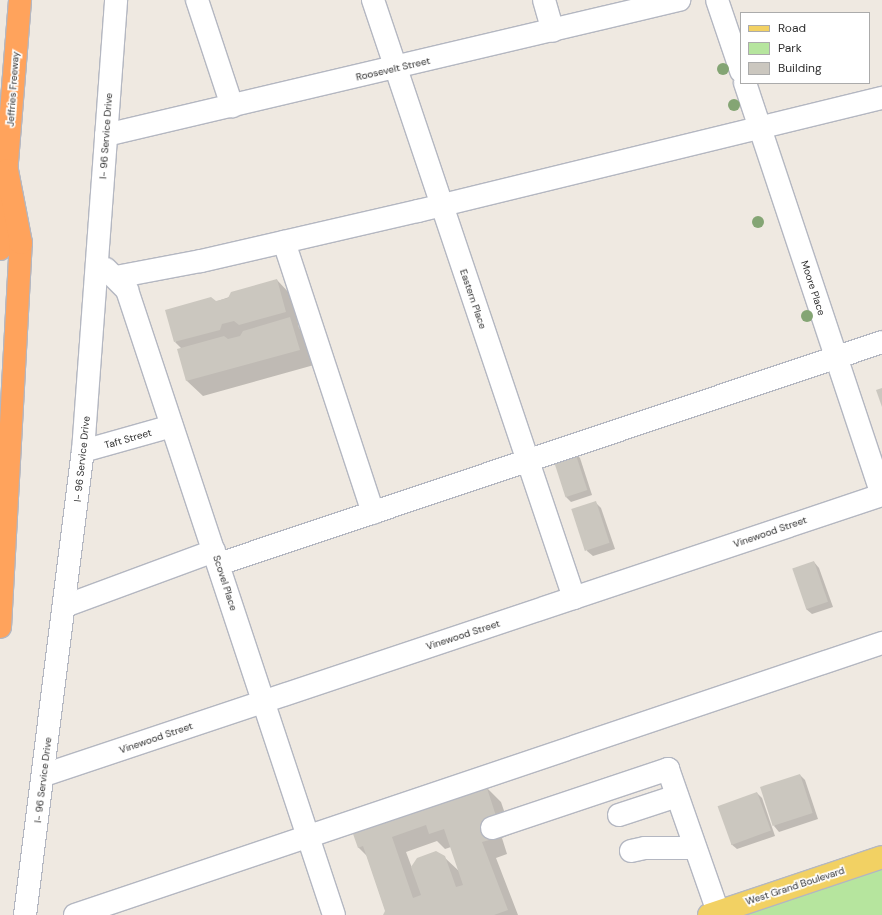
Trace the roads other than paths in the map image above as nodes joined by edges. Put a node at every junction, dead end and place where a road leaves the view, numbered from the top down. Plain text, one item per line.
1 (20, 0) edge
2 (116, 0) edge
3 (197, 0) edge
4 (373, 0) edge
5 (544, 0) edge
6 (679, 0) edge
7 (717, 0) edge
8 (553, 31) junction
9 (396, 68) junction
10 (740, 68) edge
11 (745, 84) edge
12 (882, 98) edge
13 (232, 106) junction
14 (760, 128) junction
15 (106, 135) junction
16 (7, 170) junction
17 (442, 205) junction
18 (284, 242) junction
19 (0, 249) edge
20 (97, 263) junction
21 (116, 277) junction
22 (882, 342) edge
23 (836, 357) junction
24 (172, 426) junction
25 (83, 451) junction
26 (528, 462) junction
27 (882, 494) edge
28 (373, 513) junction
29 (216, 558) junction
30 (574, 598) junction
31 (65, 606) junction
32 (0, 627) edge
33 (882, 643) edge
34 (262, 702) junction
35 (44, 775) junction
36 (677, 796) junction
37 (619, 815) dead end
38 (492, 828) dead end
39 (307, 836) junction
40 (695, 848) junction
41 (631, 851) dead end
42 (882, 857) edge
43 (713, 914) edge
44 (25, 915) edge
45 (75, 915) edge
46 (334, 915) edge

1 - 16 highway, Jeffries Freeway
2 - 15 street, I- 96 Service Drive
3 - 13 street
4 - 9 street, Eastern Place
5 - 8 street
6 - 8 street, Roosevelt Street
7 - 10 street
8 - 9 street, Roosevelt Street
9 - 13 street, Roosevelt Street
9 - 17 street, Eastern Place
11 - 14 street, Moore Place
12 - 14 street
13 - 15 street, Roosevelt Street
14 - 17 street
14 - 23 street, Moore Place
15 - 20 street, I- 96 Service Drive
16 - 19 highway, Jeffries Freeway
16 - 32 highway
17 - 18 street
17 - 26 street, Eastern Place
18 - 21 street
18 - 28 street
20 - 21 street, Scovel Place
20 - 25 street, I- 96 Service Drive
21 - 24 street, Scovel Place
22 - 23 street
23 - 26 street
23 - 27 street, Moore Place
24 - 25 street, Taft Street
24 - 29 street, Scovel Place
25 - 31 street, I- 96 Service Drive
26 - 28 street
26 - 30 street, Eastern Place
27 - 30 street, Vinewood Street
28 - 29 street
29 - 31 street
29 - 34 street, Scovel Place
30 - 34 street, Vinewood Street
31 - 35 street, I- 96 Service Drive
33 - 39 street
34 - 35 street, Vinewood Street
34 - 39 street, Scovel Place
35 - 44 street, I- 96 Service Drive
36 - 37 street
36 - 38 street
36 - 40 street
39 - 45 street
39 - 46 street, Scovel Place
40 - 41 street
40 - 43 street
42 - 43 main road, West Grand Boulevard

